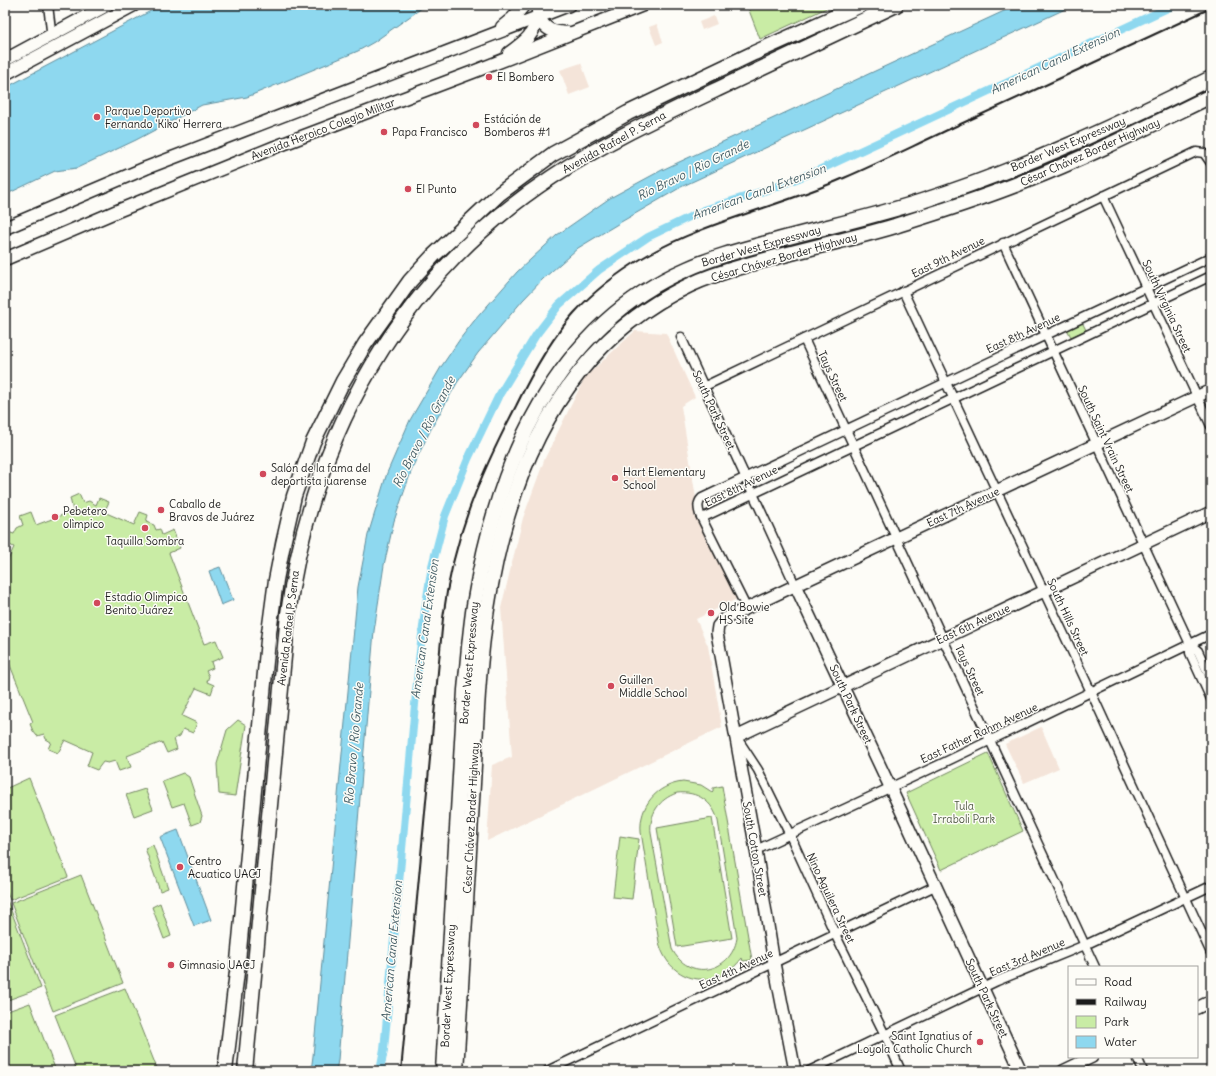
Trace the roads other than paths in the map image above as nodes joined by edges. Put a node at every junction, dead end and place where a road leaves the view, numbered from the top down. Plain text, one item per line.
1 (48, 5) edge
2 (107, 5) edge
3 (134, 5) edge
4 (524, 5) edge
5 (537, 5) edge
6 (569, 5) edge
7 (643, 5) edge
8 (861, 5) edge
9 (896, 5) edge
10 (538, 17) junction
11 (494, 33) junction
12 (572, 33) junction
13 (53, 34) junction
14 (5, 60) edge
15 (498, 61) junction
16 (5, 74) edge
17 (1211, 78) edge
18 (1211, 96) edge
19 (1211, 163) edge
20 (1103, 196) junction
21 (5, 228) edge
22 (1003, 243) junction
23 (1211, 257) edge
24 (5, 259) edge
25 (1211, 276) edge
26 (1146, 287) junction
27 (902, 291) junction
28 (1153, 303) junction
29 (1046, 335) junction
30 (681, 337) dead end
31 (804, 339) junction
32 (1053, 350) junction
33 (946, 382) junction
34 (703, 387) junction
35 (1211, 390) edge
36 (1198, 396) junction
37 (953, 397) junction
38 (1211, 426) edge
39 (846, 430) junction
40 (1096, 444) junction
41 (854, 445) junction
42 (745, 477) junction
43 (996, 491) junction
44 (753, 493) junction
45 (1211, 512) edge
46 (702, 518) junction
47 (896, 538) junction
48 (1144, 544) junction
49 (795, 585) junction
50 (1044, 592) junction
51 (747, 609) junction
52 (718, 626) joint
53 (1211, 634) edge
54 (943, 638) junction
55 (1190, 644) junction
56 (1211, 679) edge
57 (842, 686) junction
58 (1091, 692) junction
59 (1211, 699) edge
60 (470, 732) junction
61 (736, 737) junction
62 (990, 740) junction
63 (890, 787) junction
64 (790, 834) junction
65 (756, 850) junction
66 (935, 886) junction
67 (1211, 886) edge
68 (1186, 898) junction
69 (835, 934) junction
70 (1085, 945) junction
71 (1211, 953) edge
72 (774, 963) junction
73 (1095, 966) edge
74 (982, 988) junction
75 (1211, 1001) edge
76 (1198, 1008) edge
77 (885, 1035) junction
78 (454, 1048) junction
79 (1090, 1058) edge
80 (1137, 1058) edge
81 (225, 1071) edge
82 (245, 1071) edge
83 (443, 1071) edge
84 (457, 1071) edge
85 (547, 1071) edge
86 (795, 1071) edge
87 (809, 1071) edge
88 (900, 1071) edge
89 (1021, 1071) edge
90 (1063, 1071) edge
91 (1143, 1071) edge

1 - 13 street
2 - 13 main road
3 - 16 main road
4 - 11 main road
5 - 10 street
6 - 10 main road
7 - 12 main road, Avenida Heroico Colegio Militar
8 - 81 highway, Avenida Rafael P. Serna
9 - 82 highway, Avenida Rafael P. Serna
10 - 11 main road
10 - 12 main road
10 - 15 main road
11 - 21 main road
12 - 15 main road, Avenida Heroico Colegio Militar
13 - 14 main road
15 - 24 main road, Avenida Heroico Colegio Militar
17 - 60 highway, Border West Expressway
18 - 60 highway, César Chávez Border Highway
19 - 20 street, East 9th Avenue
20 - 22 street, East 9th Avenue
20 - 26 street, South Virginia Street
22 - 27 street, East 9th Avenue
22 - 29 street, South Saint Vrain Street
23 - 26 street, East 8th Avenue
25 - 28 street, East 8th Avenue
26 - 28 street, South Virginia Street
26 - 29 street, East 8th Avenue
27 - 31 street, East 9th Avenue
27 - 33 street, South Hills Street
28 - 32 street, East 8th Avenue
28 - 36 street, South Virginia Street
29 - 32 street, South Saint Vrain Street
29 - 33 street, East 8th Avenue
30 - 34 street, South Park Street
31 - 34 street, East 9th Avenue
31 - 39 street, Tays Street
32 - 37 street, East 8th Avenue
32 - 40 street, South Saint Vrain Street
33 - 37 street, South Hills Street
33 - 39 street, East 8th Avenue
34 - 42 street, South Park Street
35 - 36 street, East 7th Avenue
36 - 38 street, South Virginia Street
36 - 40 street, East 7th Avenue
37 - 41 street, East 8th Avenue
37 - 43 street, South Hills Street
39 - 41 street, Tays Street
39 - 42 street, East 8th Avenue
40 - 43 street, East 7th Avenue
40 - 48 street, South Saint Vrain Street
41 - 44 street, East 8th Avenue
41 - 47 street, Tays Street
42 - 44 street, South Park Street
42 - 46 street, East 8th Avenue
43 - 47 street, East 7th Avenue
43 - 50 street, South Hills Street
44 - 46 street, East 8th Avenue
44 - 49 street, South Park Street
45 - 48 street, East 6th Avenue
46 - 51 street
47 - 49 street, East 7th Avenue
47 - 54 street, Tays Street
48 - 50 street, East 6th Avenue
48 - 55 street, South Saint Vrain Street
49 - 51 street, East 7th Avenue
49 - 57 street, South Park Street
50 - 54 street, East 6th Avenue
50 - 58 street, South Hills Street
51 - 52 street, East 7th Avenue
52 - 61 street, South Cotton Street
53 - 55 street, East Father Rahm Avenue
54 - 57 street, East 6th Avenue
54 - 62 street, Tays Street
55 - 56 street, South Saint Vrain Street
55 - 58 street, East Father Rahm Avenue
55 - 59 street, South Saint Vrain Street
57 - 61 street, East 6th Avenue
57 - 63 street, South Park Street
58 - 62 street, East Father Rahm Avenue
58 - 68 street, South Hills Street
60 - 78 highway, César Chávez Border Highway
61 - 64 street, Nino Aguilera Street
61 - 65 street, South Cotton Street
62 - 63 street, East Father Rahm Avenue
62 - 70 street, Tays Street
63 - 64 street, East Father Rahm Avenue
63 - 66 street, South Park Street
64 - 65 street, East Father Rahm Avenue
64 - 69 street, Nino Aguilera Street
65 - 72 street, South Cotton Street
66 - 69 street, East 4th Avenue
66 - 74 street, South Park Street
67 - 68 street, East 3rd Avenue
68 - 70 street, East 3rd Avenue
68 - 71 street, South Hills Street
69 - 72 street, East 4th Avenue
69 - 77 street, Nino Aguilera Street
70 - 73 street, Tays Street
70 - 74 street, East 3rd Avenue
72 - 85 street, East 4th Avenue
72 - 86 street, South Cotton Street
74 - 77 street, East 3rd Avenue
74 - 89 street, South Park Street
75 - 76 street
77 - 87 street, East 3rd Avenue
77 - 88 street, Nino Aguilera Street
78 - 83 highway, Border West Expressway
78 - 84 highway, César Chávez Border Highway
79 - 90 street
80 - 91 street

